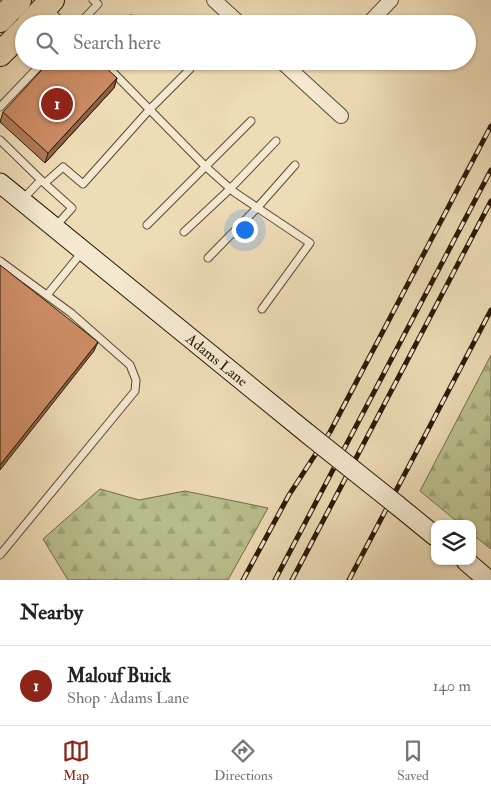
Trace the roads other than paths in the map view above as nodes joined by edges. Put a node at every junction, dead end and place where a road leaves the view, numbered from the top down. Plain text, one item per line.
1 (19, 0) edge
2 (93, 0) edge
3 (214, 0) edge
4 (391, 0) edge
5 (49, 3) edge
6 (38, 15) edge
7 (58, 15) edge
8 (88, 15) edge
9 (230, 15) edge
10 (377, 15) edge
11 (0, 20) edge
12 (15, 39) edge
13 (0, 54) edge
14 (35, 70) edge
15 (111, 70) edge
16 (189, 70) edge
17 (291, 70) edge
18 (0, 107) edge
19 (150, 109) junction
20 (341, 116) dead end
21 (251, 121) dead end
22 (0, 140) edge
23 (276, 141) dead end
24 (295, 165) dead end
25 (205, 166) junction
26 (43, 182) junction
27 (0, 183) edge
28 (230, 188) junction
29 (22, 201) junction
30 (258, 208) junction
31 (147, 225) dead end
32 (54, 228) junction
33 (184, 232) dead end
34 (83, 251) junction
35 (208, 258) dead end
36 (0, 261) edge
37 (47, 295) junction
38 (262, 309) dead end
39 (431, 533) edge
40 (0, 555) edge
41 (471, 565) edge
42 (488, 580) edge

1 - 11 highway
2 - 8 lane
3 - 9 street
4 - 10 street
5 - 6 highway
5 - 7 lane
12 - 13 highway
14 - 18 lane
15 - 19 lane
16 - 19 lane
17 - 20 street
19 - 25 lane
19 - 26 lane
21 - 25 lane
22 - 26 lane
23 - 28 lane
24 - 30 lane
25 - 28 lane
25 - 31 lane
26 - 29 lane
26 - 32 lane
27 - 29 street, Adams Lane
28 - 30 lane
28 - 33 lane
29 - 32 street, Adams Lane
30 - 35 lane
30 - 38 lane
32 - 34 street, Adams Lane
34 - 37 lane
34 - 39 street, Adams Lane, bridge
36 - 37 lane
37 - 40 lane
41 - 42 street

